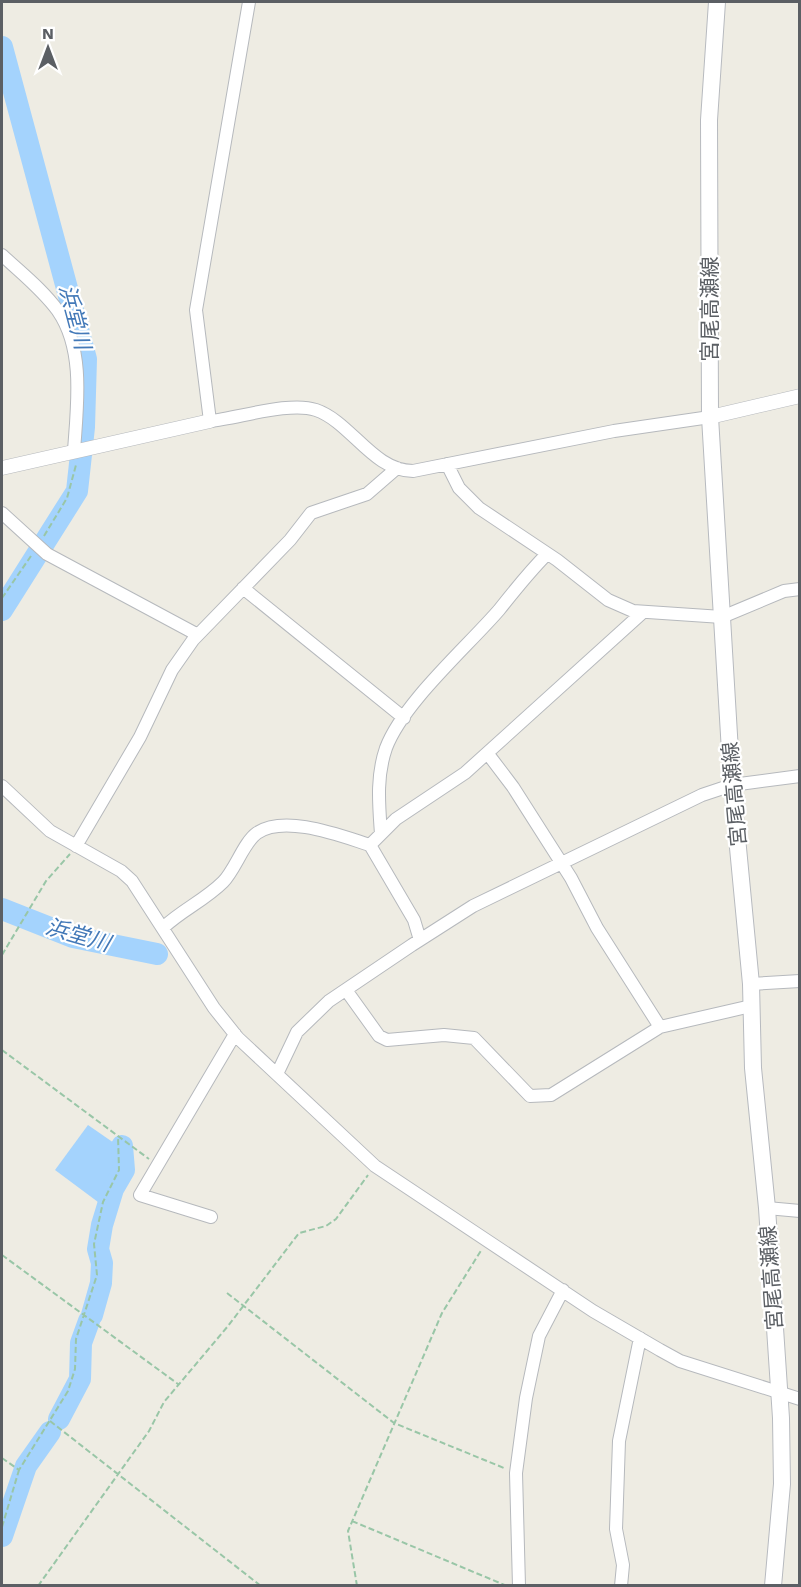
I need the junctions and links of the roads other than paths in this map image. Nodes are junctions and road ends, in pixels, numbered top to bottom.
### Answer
1 (249, 2) edge
2 (717, 2) edge
3 (2, 255) edge
4 (800, 396) edge
5 (710, 417) junction
6 (210, 421) junction
7 (79, 450) junction
8 (447, 464) junction
9 (2, 468) edge
10 (397, 468) junction
11 (2, 513) edge
12 (547, 554) junction
13 (243, 588) junction
14 (800, 589) edge
15 (642, 613) junction
16 (722, 617) junction
17 (198, 635) junction
18 (404, 718) junction
19 (488, 754) junction
20 (800, 776) edge
21 (732, 785) junction
22 (2, 786) edge
23 (381, 834) junction
24 (370, 845) junction
25 (76, 846) junction
26 (561, 862) junction
27 (164, 927) junction
28 (420, 940) junction
29 (800, 981) edge
30 (751, 984) junction
31 (346, 990) junction
32 (752, 1006) junction
33 (660, 1027) junction
34 (235, 1034) junction
35 (277, 1074) junction
36 (767, 1208) junction
37 (800, 1211) edge
38 (211, 1217) dead end
39 (563, 1290) junction
40 (640, 1338) junction
41 (779, 1392) junction
42 (800, 1399) edge
43 (519, 1586) edge
44 (621, 1586) edge
45 (773, 1586) edge

1 - 6 street
2 - 5 main road, 宮尾高瀬線
3 - 7 street
4 - 5 street
5 - 8 street
5 - 16 main road, 宮尾高瀬線
6 - 7 street
6 - 10 street
7 - 9 street
8 - 10 street
8 - 12 street
10 - 13 street
11 - 17 street
12 - 15 street
12 - 18 street
13 - 17 street
13 - 18 street
14 - 16 street
15 - 16 street
15 - 19 street
16 - 21 main road, 宮尾高瀬線
17 - 25 street
18 - 23 street
19 - 23 street
19 - 26 street
20 - 21 street
21 - 26 street
21 - 30 main road, 宮尾高瀬線
22 - 25 street
23 - 24 street
24 - 27 street
24 - 28 street
25 - 27 street
26 - 28 street
26 - 33 street
27 - 34 street
28 - 31 street
29 - 30 street
30 - 32 main road, 宮尾高瀬線
31 - 33 street
31 - 35 street
32 - 33 street
32 - 36 main road, 宮尾高瀬線
34 - 35 street
34 - 38 street
35 - 39 street
36 - 37 street
36 - 41 main road, 宮尾高瀬線
39 - 40 street
39 - 43 street
40 - 41 street
40 - 44 street
41 - 42 street
41 - 45 main road, 宮尾高瀬線

